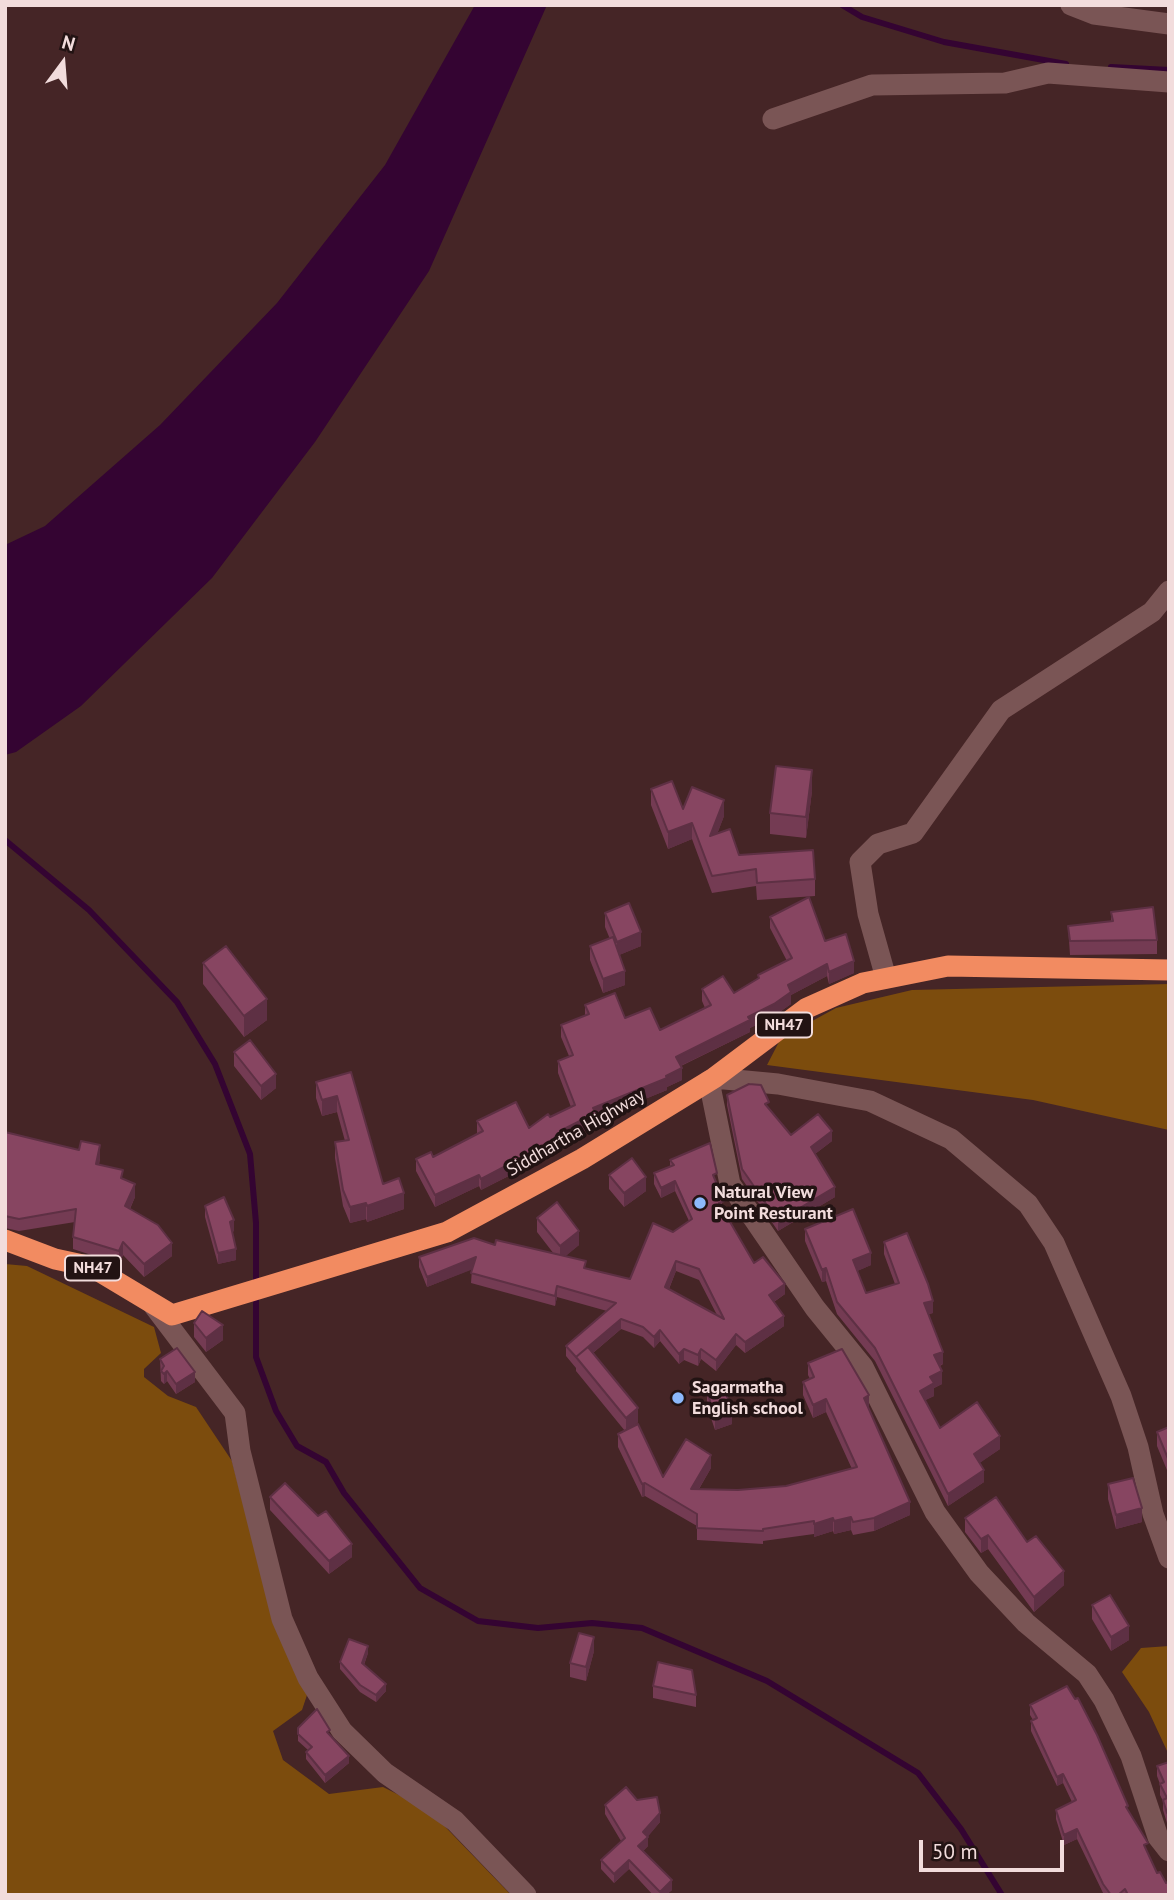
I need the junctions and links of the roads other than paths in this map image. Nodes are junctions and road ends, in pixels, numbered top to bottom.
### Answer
1 (1070, 5) edge
2 (1169, 24) edge
3 (1169, 82) edge
4 (773, 119) dead end
5 (1169, 591) edge
6 (1169, 970) edge
7 (886, 978) junction
8 (711, 1079) junction
9 (5, 1240) edge
10 (163, 1310) junction
11 (1169, 1558) edge
12 (1169, 1851) edge
13 (526, 1895) edge

1 - 2 street
3 - 4 street
5 - 7 street
6 - 7 highway, Siddhartha Highway / NH47
7 - 8 highway, Siddhartha Highway / NH47
8 - 10 highway, Siddhartha Highway / NH47
8 - 11 street
8 - 12 street
9 - 10 highway, NH47
10 - 13 street

